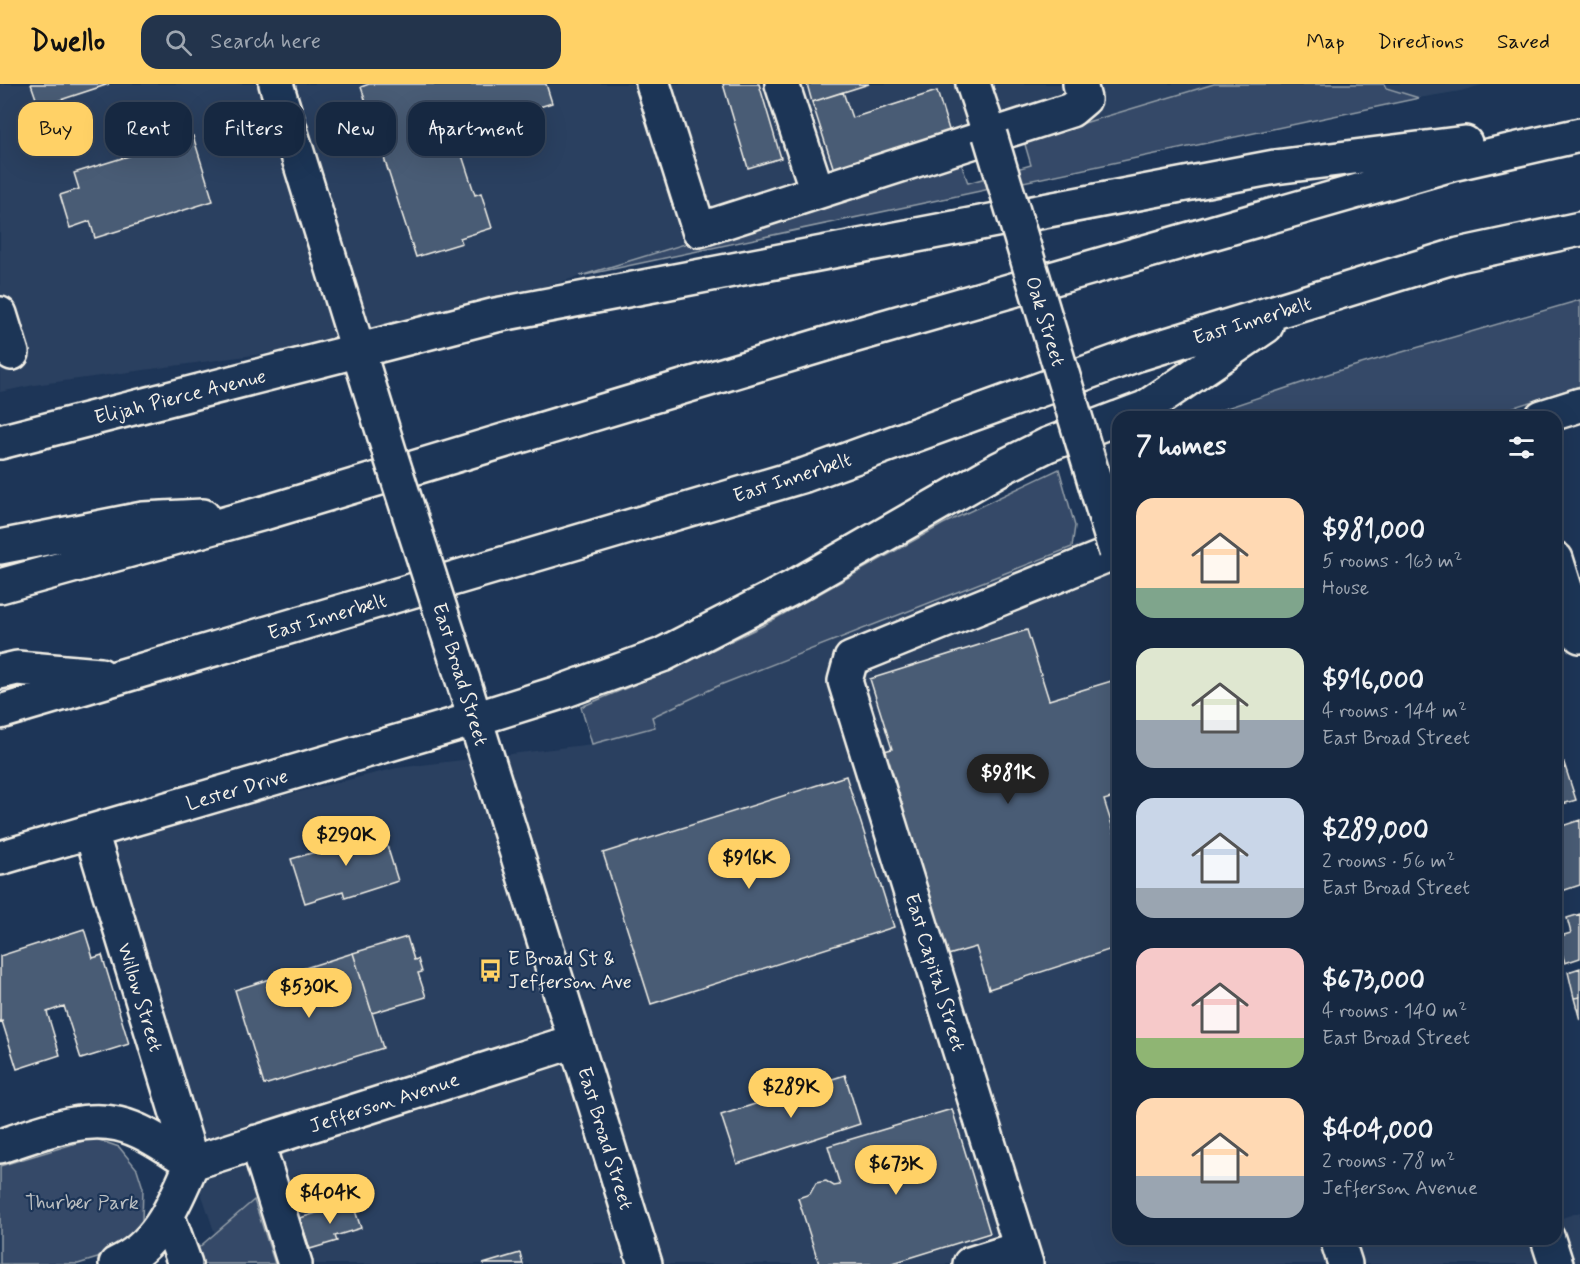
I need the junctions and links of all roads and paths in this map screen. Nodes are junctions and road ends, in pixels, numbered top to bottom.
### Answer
1 (276, 84) edge
2 (653, 84) edge
3 (782, 84) edge
4 (974, 84) edge
5 (1080, 84) edge
6 (1580, 128) edge
7 (990, 135) junction
8 (1580, 135) edge
9 (818, 191) junction
10 (1580, 229) edge
11 (1293, 308) junction
12 (0, 314) edge
13 (360, 350) junction
14 (12, 353) dead end
15 (1580, 405) edge
16 (1136, 411) edge
17 (1561, 411) edge
18 (1112, 421) edge
19 (0, 442) edge
20 (264, 513) junction
21 (1112, 538) edge
22 (0, 547) edge
23 (1112, 556) edge
24 (1562, 578) edge
25 (0, 586) edge
26 (1580, 636) edge
27 (0, 672) edge
28 (120, 676) junction
29 (0, 712) edge
30 (475, 719) junction
31 (91, 832) junction
32 (0, 858) edge
33 (575, 1041) junction
34 (257, 1142) junction
35 (0, 1146) edge
36 (192, 1163) junction
37 (168, 1217) junction
38 (1339, 1245) edge
39 (1550, 1245) edge
40 (1023, 1256) edge
41 (116, 1264) edge
42 (185, 1264) edge
43 (295, 1264) edge
44 (645, 1264) edge
45 (970, 1264) edge
46 (1345, 1264) edge
47 (1556, 1264) edge

1 - 13 main road, East Broad Street
2 - 9 main road
3 - 9 main road
4 - 7 main road, Oak Street
5 - 7 main road
6 - 13 main road, Elijah Pierce Avenue
7 - 9 main road
7 - 21 main road, Oak Street, bridge
8 - 20 main road
10 - 11 main road, East Innerbelt
11 - 16 main road, Lester Drive
11 - 28 main road, East Innerbelt
12 - 14 main road
13 - 19 main road, Elijah Pierce Avenue
13 - 30 main road, East Broad Street, bridge
15 - 17 main road
18 - 30 main road, Lester Drive
20 - 22 main road
20 - 25 main road
23 - 40 main road, East Capital Street
24 - 26 main road
27 - 28 main road
28 - 29 main road, East Innerbelt
30 - 31 main road, Lester Drive
30 - 33 main road, East Broad Street
31 - 32 main road, Lester Drive
31 - 36 main road, Willow Street
33 - 34 main road, Jefferson Avenue
33 - 44 main road, East Broad Street
34 - 36 main road, Jefferson Avenue
34 - 43 main road
35 - 36 main road
36 - 37 main road
37 - 41 main road
37 - 42 main road
38 - 46 main road
39 - 47 main road
40 - 45 main road

